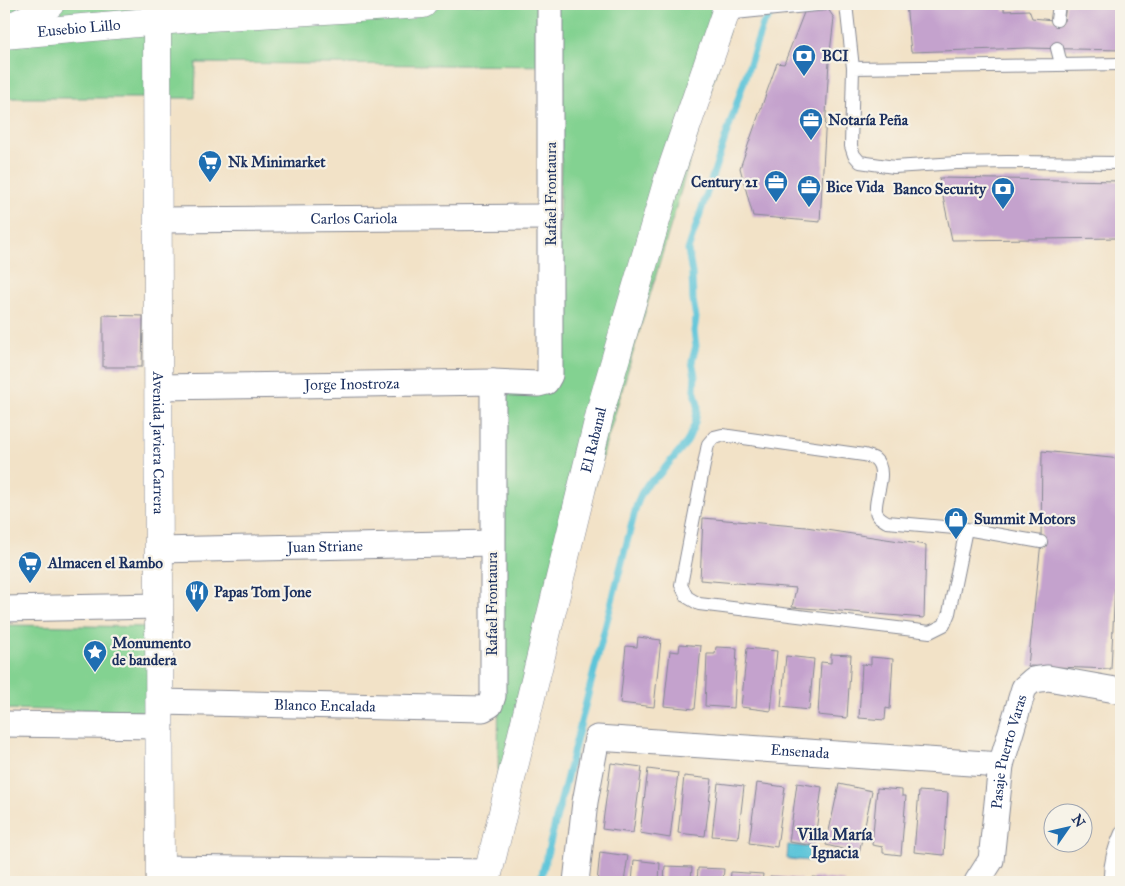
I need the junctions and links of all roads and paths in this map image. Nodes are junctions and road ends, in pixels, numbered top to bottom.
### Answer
1 (50, 4) edge
2 (422, 4) edge
3 (550, 4) edge
4 (827, 4) edge
5 (846, 4) edge
6 (1059, 4) edge
7 (726, 9) edge
8 (156, 13) edge
9 (1057, 20) dead end
10 (4, 29) edge
11 (4, 35) edge
12 (1057, 48) dead end
13 (1061, 64) junction
14 (1121, 64) edge
15 (852, 68) junction
16 (1121, 163) edge
17 (551, 217) junction
18 (158, 220) junction
19 (493, 382) junction
20 (546, 382) joint
21 (158, 387) junction
22 (966, 529) junction
23 (1041, 542) dead end
24 (492, 543) junction
25 (159, 550) junction
26 (159, 606) junction
27 (4, 609) edge
28 (1121, 691) edge
29 (490, 705) joint
30 (159, 714) junction
31 (4, 724) edge
32 (1001, 765) junction
33 (1121, 833) edge
34 (160, 875) edge
35 (487, 877) edge
36 (576, 882) edge
37 (976, 882) edge
38 (1110, 882) edge

1 - 10 street, Eusebio Lillo
2 - 8 street, Eusebio Lillo
3 - 17 street, Rafael Frontaura
4 - 7 lane
5 - 15 lane
6 - 9 lane
7 - 35 street, El Rabanal
8 - 11 street, Eusebio Lillo
8 - 18 street, Avenida Javiera Carrera
12 - 13 lane
13 - 14 lane
13 - 15 lane
15 - 16 lane
17 - 18 street, Carlos Cariola
17 - 20 street, Rafael Frontaura
18 - 21 street, Avenida Javiera Carrera
19 - 20 street, Jorge Inostroza
19 - 21 street, Jorge Inostroza
19 - 24 street, Rafael Frontaura
21 - 25 street, Avenida Javiera Carrera
22 - 22 lane
22 - 23 lane
24 - 25 street, Juan Striane
24 - 29 street, Rafael Frontaura
25 - 26 street, Avenida Javiera Carrera
26 - 27 street
26 - 30 street, Avenida Javiera Carrera
28 - 32 street, Pasaje Puerto Varas
29 - 30 street, Blanco Encalada
30 - 31 street, Blanco Encalada
30 - 34 street, Avenida Javiera Carrera
32 - 36 street, Ensenada
32 - 37 street, Pasaje Puerto Varas
33 - 38 lane
34 - 35 street

